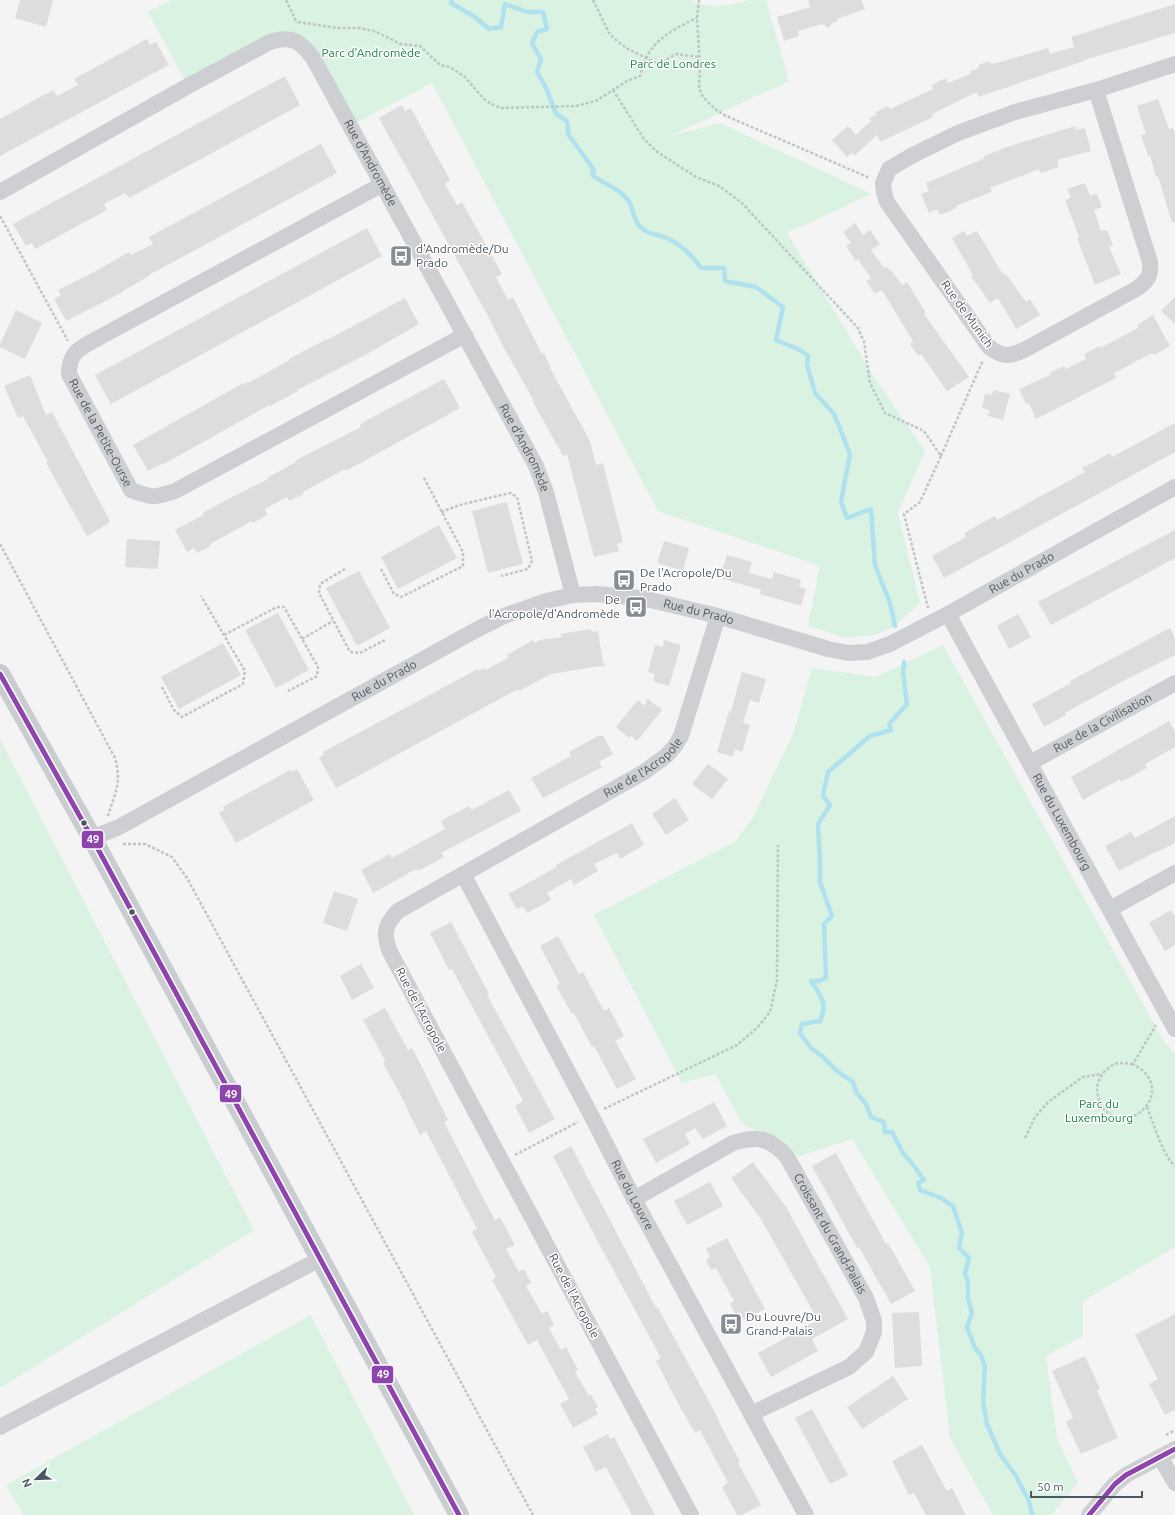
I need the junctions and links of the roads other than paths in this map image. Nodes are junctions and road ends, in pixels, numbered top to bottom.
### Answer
1 (1175, 64) edge
2 (1096, 90) junction
3 (382, 185) junction
4 (0, 192) edge
5 (465, 335) junction
6 (1175, 487) edge
7 (573, 595) junction
8 (718, 616) junction
9 (941, 618) junction
10 (0, 674) edge
11 (1175, 683) edge
12 (1030, 763) junction
13 (92, 838) junction
14 (1175, 873) edge
15 (463, 874) junction
16 (1110, 909) junction
17 (1175, 1029) edge
18 (634, 1199) junction
19 (320, 1259) junction
20 (751, 1414) junction
21 (0, 1427) edge
22 (1175, 1449) edge
23 (1160, 1457) junction
24 (1175, 1483) edge
25 (803, 1514) edge
26 (458, 1515) edge
27 (692, 1515) edge
28 (1089, 1515) edge

1 - 2 street
2 - 2 street, Rue de Munich
3 - 4 street, Rue d'Andromède
3 - 5 street, Rue d'Andromède
3 - 5 street, Rue de la Petite-Ourse
5 - 7 street, Rue d'Andromède
6 - 9 street, Rue du Prado
7 - 8 street, Rue du Prado
7 - 13 street, Rue du Prado
8 - 9 street, Rue du Prado
8 - 15 street, Rue de l'Acropole
9 - 12 street, Rue du Luxembourg
10 - 13 main road
11 - 12 street, Rue de la Civilisation
12 - 16 street, Rue du Luxembourg
13 - 19 main road
14 - 16 street
15 - 18 street, Rue du Louvre
15 - 27 street, Rue de l'Acropole
16 - 17 street, Rue du Luxembourg
18 - 20 street, Rue du Louvre
18 - 20 street, Croissant du Grand-Palais
19 - 21 street
19 - 26 main road
20 - 25 street, Rue du Louvre
22 - 23 street
23 - 24 street
23 - 28 street

